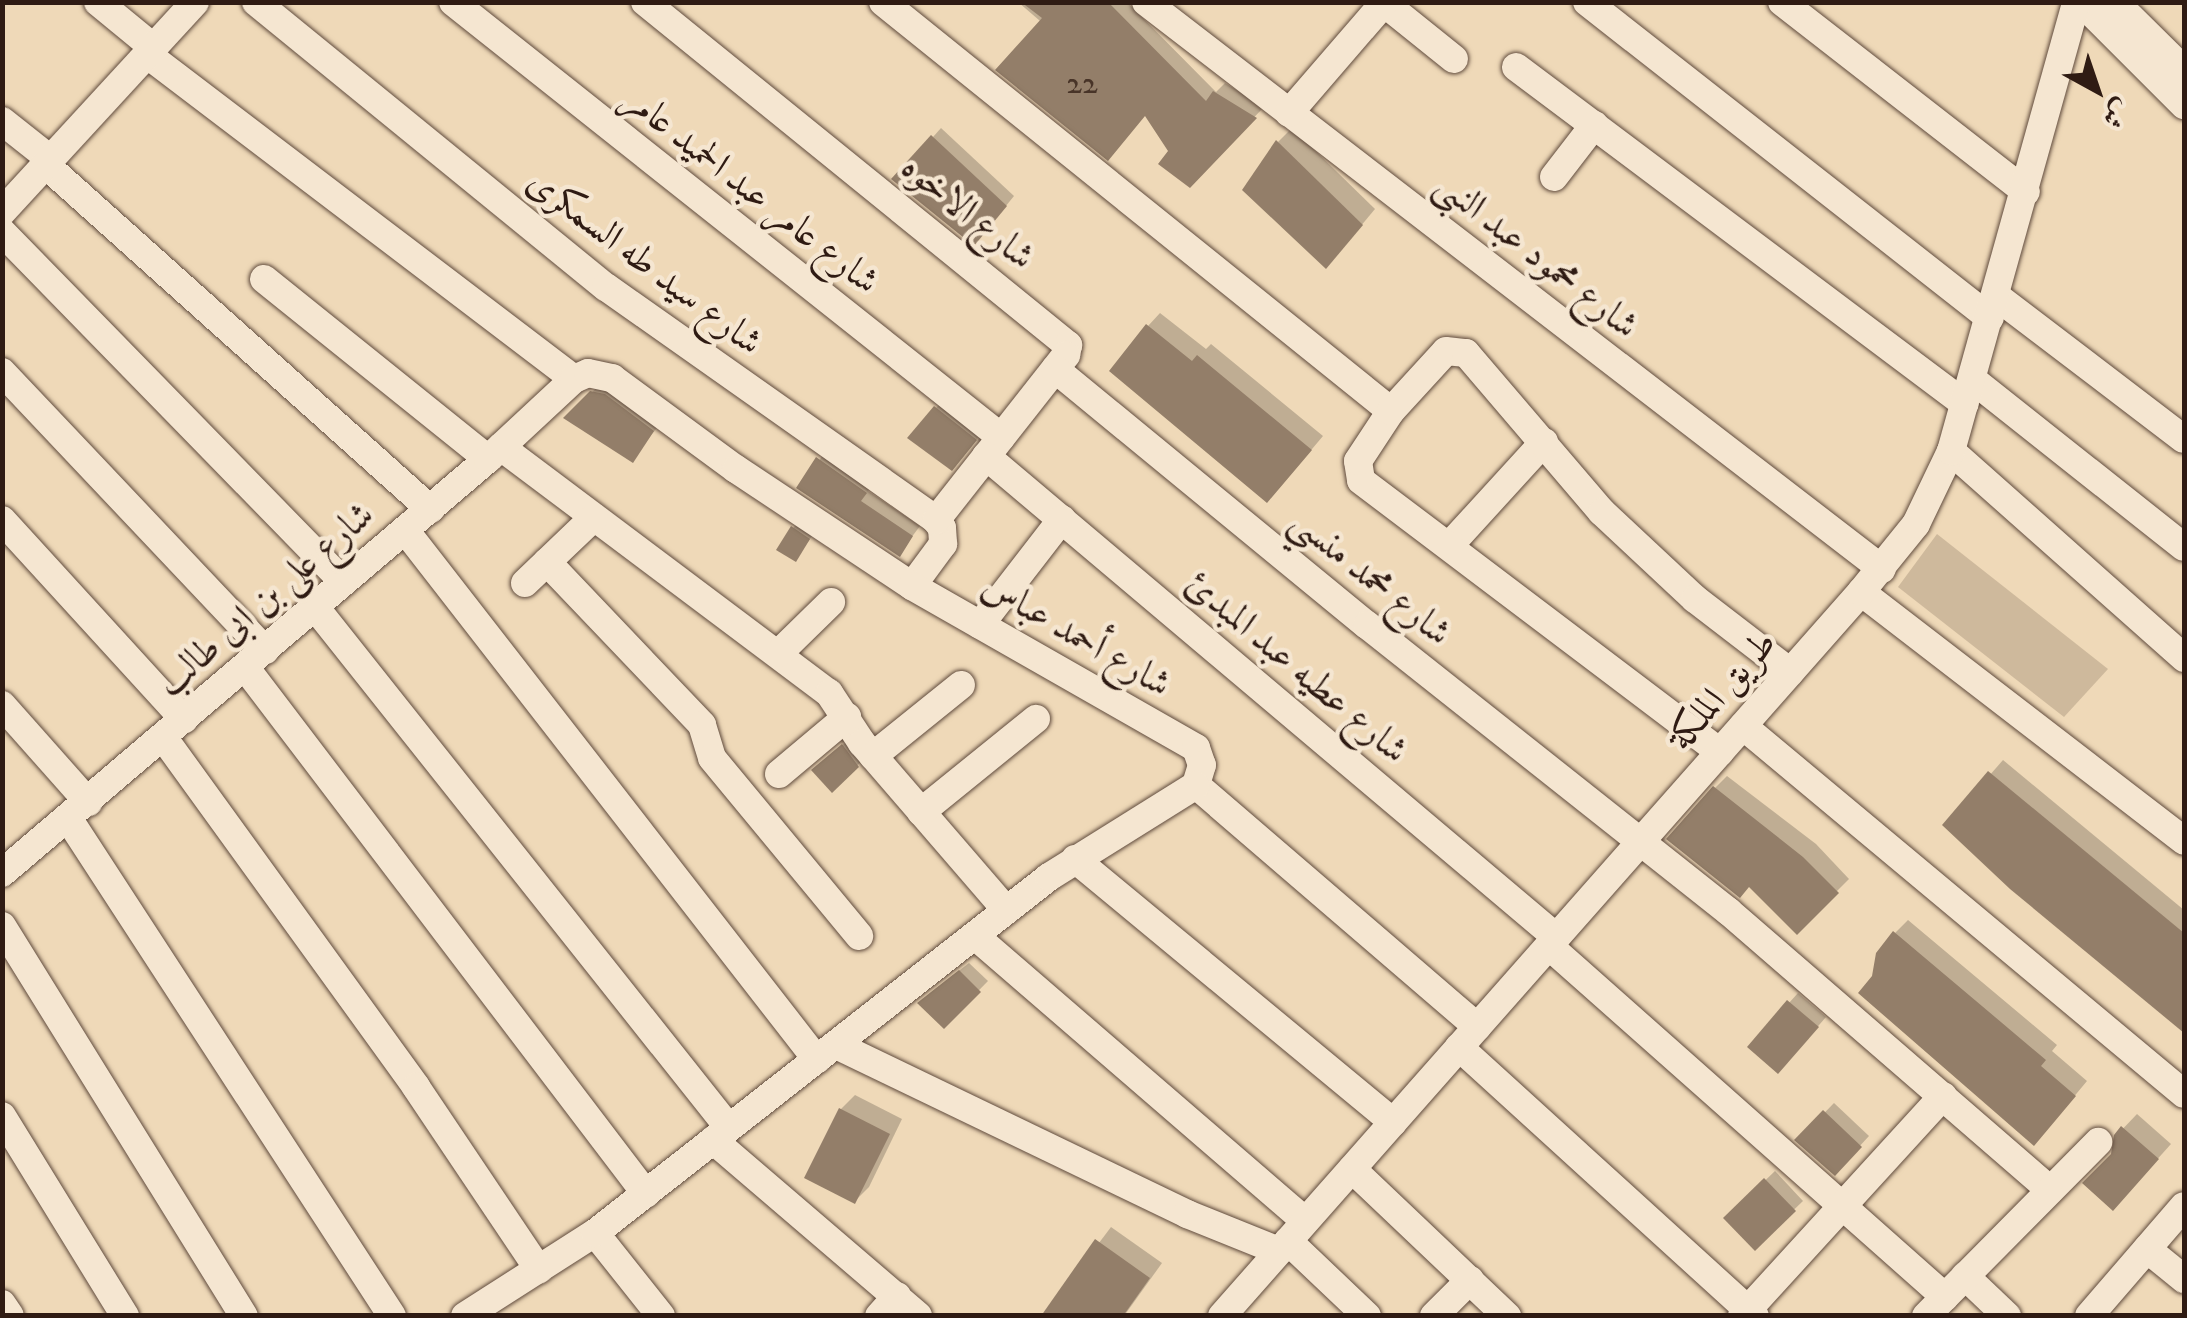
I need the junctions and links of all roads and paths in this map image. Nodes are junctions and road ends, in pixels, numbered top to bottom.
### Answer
1 (98, 2) edge
2 (196, 2) edge
3 (256, 2) edge
4 (453, 2) edge
5 (646, 2) edge
6 (883, 2) edge
7 (1146, 2) edge
8 (1782, 2) edge
9 (2078, 2) edge
10 (2114, 2) edge
11 (1383, 3) edge
12 (1594, 5) edge
13 (151, 52) junction
14 (1454, 59) dead end
15 (1516, 67) dead end
16 (2184, 70) edge
17 (2184, 105) edge
18 (1289, 114) junction
19 (2, 121) edge
20 (1594, 126) junction
21 (48, 162) junction
22 (1554, 177) dead end
23 (2026, 192) junction
24 (2, 212) edge
25 (2, 232) edge
26 (264, 279) dead end
27 (1993, 307) junction
28 (1055, 369) junction
29 (2, 372) edge
30 (574, 379) junction
31 (1969, 392) junction
32 (1391, 411) junction
33 (2184, 438) edge
34 (1544, 442) junction
35 (994, 447) junction
36 (1951, 451) junction
37 (495, 453) junction
38 (430, 509) junction
39 (594, 517) junction
40 (1062, 519) junction
41 (2, 520) edge
42 (936, 520) junction
43 (405, 530) junction
44 (1448, 546) junction
45 (2184, 547) edge
46 (547, 562) junction
47 (1882, 569) junction
48 (344, 582) junction
49 (526, 583) dead end
50 (912, 586) junction
51 (1861, 592) junction
52 (831, 602) dead end
53 (315, 607) junction
54 (980, 625) junction
55 (779, 653) junction
56 (2184, 658) edge
57 (255, 659) junction
58 (1790, 672) junction
59 (960, 684) dead end
60 (2, 705) edge
61 (847, 717) junction
62 (1036, 719) dead end
63 (1743, 726) junction
64 (174, 728) junction
65 (1720, 752) junction
66 (873, 756) junction
67 (779, 774) dead end
68 (1196, 785) junction
69 (78, 810) junction
70 (921, 812) junction
71 (2184, 841) edge
72 (1640, 842) junction
73 (1075, 859) junction
74 (2, 873) edge
75 (1006, 910) junction
76 (2, 926) edge
77 (859, 936) dead end
78 (975, 936) junction
79 (1553, 941) junction
80 (1468, 1037) junction
81 (827, 1053) junction
82 (2184, 1094) edge
83 (1943, 1096) junction
84 (2, 1116) edge
85 (1394, 1122) junction
86 (721, 1134) junction
87 (2098, 1142) dead end
88 (1352, 1169) junction
89 (2050, 1190) junction
90 (646, 1194) junction
91 (1842, 1206) junction
92 (2184, 1206) edge
93 (596, 1233) junction
94 (1291, 1238) junction
95 (2147, 1249) junction
96 (539, 1270) junction
97 (1965, 1276) junction
98 (1470, 1280) junction
99 (2184, 1280) edge
100 (2, 1304) edge
101 (1935, 1306) edge
102 (898, 1309) edge
103 (1749, 1313) edge
104 (470, 1314) edge
105 (10, 1316) edge
106 (126, 1316) edge
107 (244, 1316) edge
108 (392, 1316) edge
109 (661, 1316) edge
110 (1222, 1316) edge
111 (1367, 1316) edge
112 (1434, 1316) edge
113 (1507, 1316) edge
114 (2008, 1316) edge
115 (2089, 1316) edge

1 - 13 street
2 - 13 street
3 - 42 street, شارع سيد طه السمكرى
4 - 35 street, شارع عامر عبد الحميد عامر
5 - 28 street, شارع الاخوه
6 - 32 street
7 - 18 street, شارع محمود عبد النبى
8 - 23 street
9 - 17 street
9 - 23 street, طريق الملكة
10 - 16 street
11 - 14 street
11 - 18 street
12 - 27 street
13 - 21 street
13 - 30 street
15 - 20 street
18 - 47 street, شارع محمود عبد النبى
19 - 21 street
20 - 22 street
20 - 31 street
21 - 24 street
21 - 38 street
23 - 27 street, طريق الملكة
25 - 48 street
26 - 37 street
27 - 31 street, طريق الملكة
27 - 33 street
28 - 35 street
28 - 72 street, شارع محمد منسي
29 - 57 street
30 - 37 street, شارع على بن ابى طالب
30 - 50 street, شارع أحمد عباس
31 - 36 street, طريق الملكة
31 - 45 street
32 - 34 street
32 - 44 street
34 - 44 street
34 - 58 street
35 - 40 street, شارع عطيه عبد المبدئ
35 - 42 street
36 - 47 street, طريق الملكة
36 - 56 street
37 - 38 street, شارع على بن ابى طالب
37 - 39 street
38 - 43 street, شارع على بن ابى طالب
39 - 46 street
39 - 55 street
40 - 54 street
40 - 79 street, شارع عطيه عبد المبدئ
41 - 64 street
42 - 50 street
43 - 48 street, شارع على بن ابى طالب
43 - 81 street
44 - 65 street
46 - 49 street
46 - 77 street
47 - 51 street, طريق الملكة
48 - 53 street, شارع على بن ابى طالب
50 - 54 street, شارع أحمد عباس
51 - 58 street, طريق الملكة
51 - 71 street
52 - 55 street
53 - 57 street, شارع على بن ابى طالب
53 - 86 street
54 - 68 street, شارع أحمد عباس
55 - 61 street
57 - 64 street, شارع على بن ابى طالب
57 - 90 street
58 - 63 street, طريق الملكة
59 - 66 street
60 - 69 street
61 - 66 street
61 - 67 street
62 - 70 street
63 - 65 street, طريق الملكة
63 - 82 street
64 - 69 street, شارع على بن ابى طالب
64 - 96 street
65 - 72 street, طريق الملكة
66 - 70 street
68 - 73 street
68 - 80 street
69 - 74 street, شارع على بن ابى طالب
69 - 108 street
70 - 75 street
72 - 79 street, طريق الملكة
72 - 83 street, شارع محمد منسي
73 - 75 street
73 - 85 street
75 - 78 street
76 - 107 street
78 - 81 street
78 - 94 street
79 - 80 street, طريق الملكة
79 - 91 street, شارع عطيه عبد المبدئ
80 - 85 street, طريق الملكة
80 - 103 street
81 - 86 street
81 - 94 street
83 - 89 street, شارع محمد منسي
83 - 91 street
84 - 106 street
85 - 88 street, طريق الملكة
86 - 90 street
86 - 102 street
87 - 89 street
88 - 94 street, طريق الملكة
88 - 98 street
89 - 97 street
90 - 93 street
91 - 101 street, شارع عطيه عبد المبدئ
91 - 103 street
92 - 95 street
93 - 96 street
93 - 109 street
94 - 110 street, طريق الملكة
94 - 111 street
95 - 99 street
95 - 115 street
96 - 104 street
97 - 101 street
97 - 114 street
98 - 112 street
98 - 113 street
100 - 105 street

